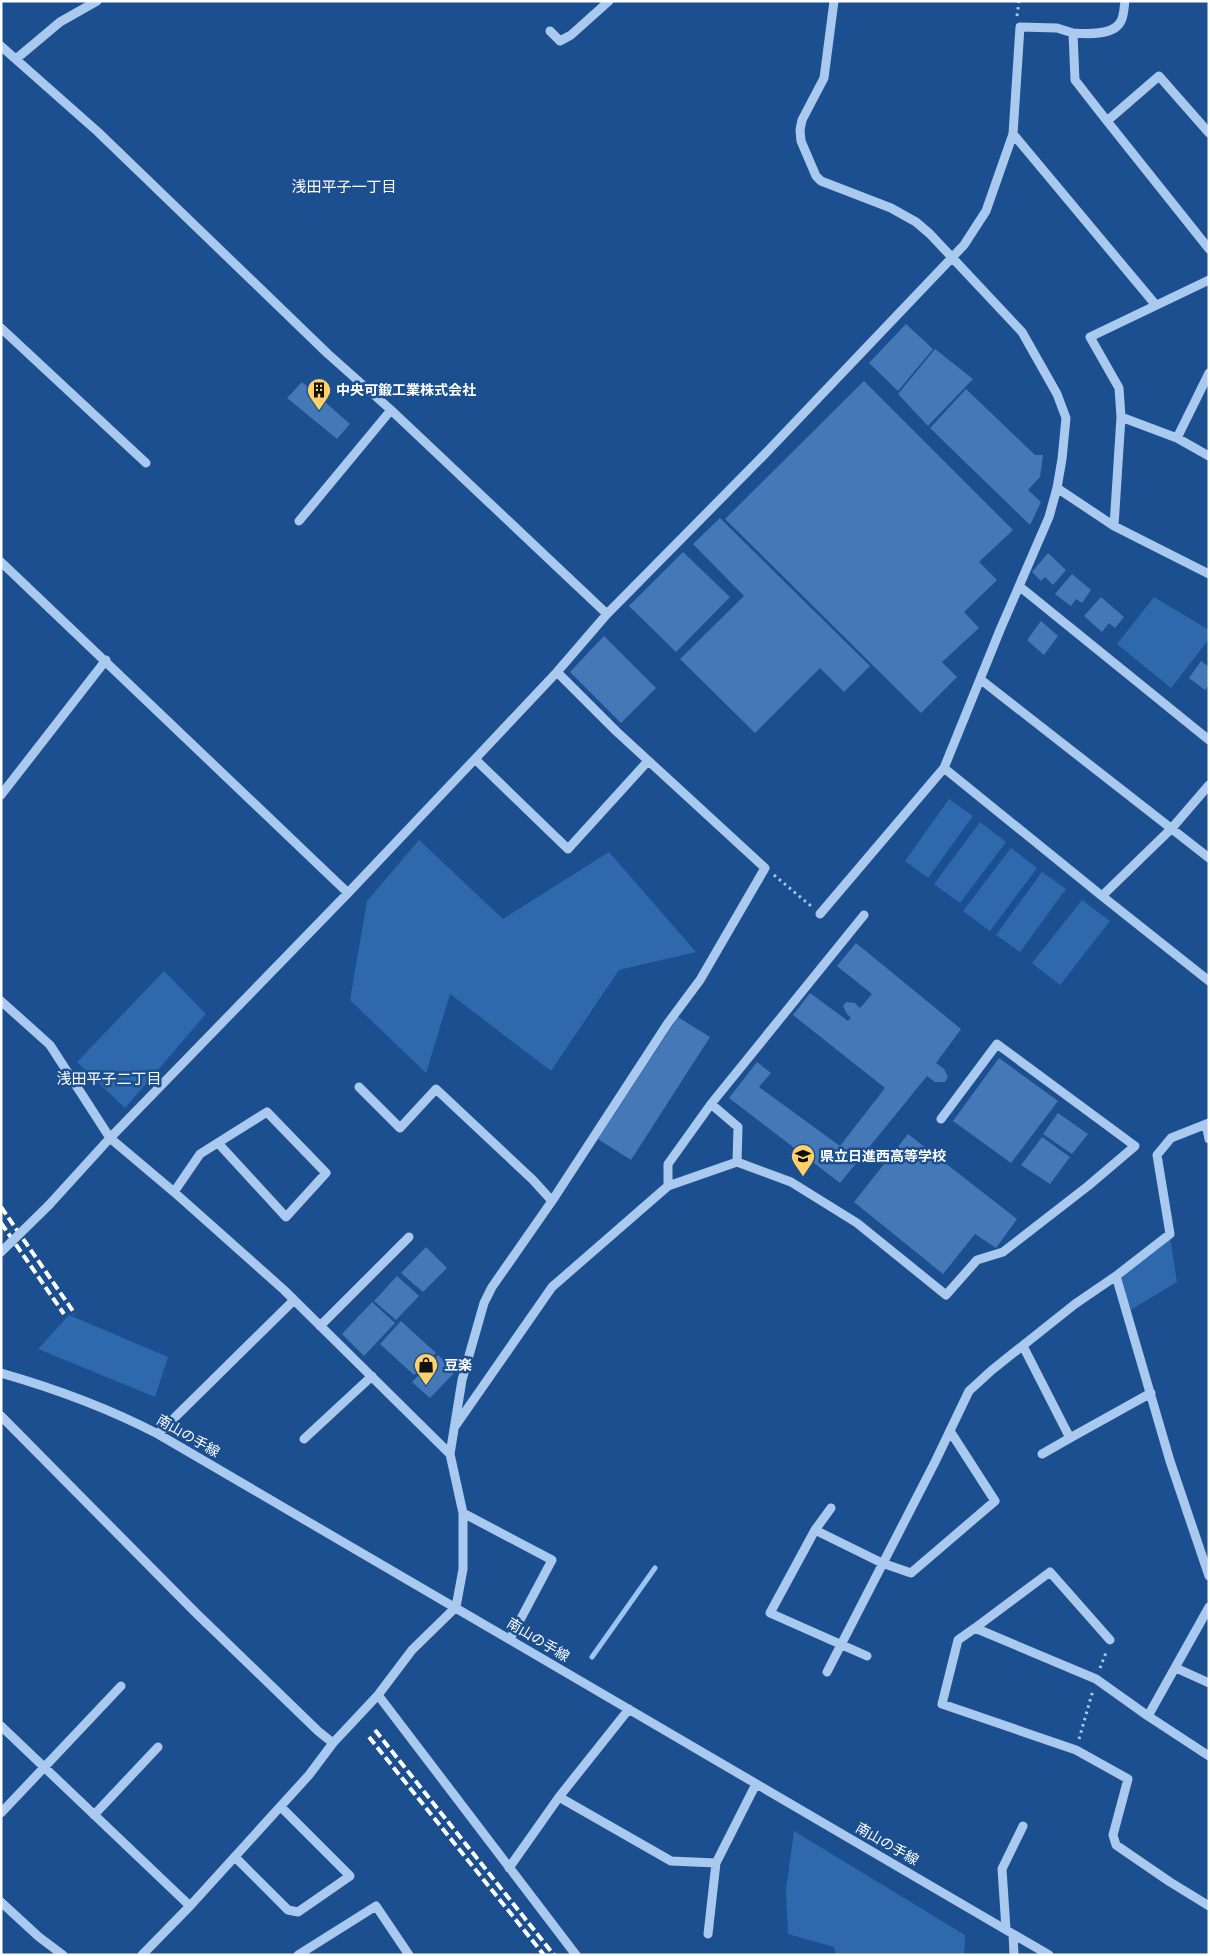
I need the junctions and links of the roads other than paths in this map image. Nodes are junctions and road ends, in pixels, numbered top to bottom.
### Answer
1 (97, 1) edge
2 (609, 1) edge
3 (834, 1) edge
4 (1125, 1) edge
5 (550, 31) dead end
6 (1073, 33) junction
7 (1, 46) edge
8 (16, 59) junction
9 (1107, 121) junction
10 (1209, 133) edge
11 (1014, 134) junction
12 (1209, 249) edge
13 (951, 257) junction
14 (1209, 280) edge
15 (1155, 304) junction
16 (1, 328) edge
17 (1209, 373) edge
18 (390, 410) junction
19 (1121, 417) junction
20 (1177, 438) junction
21 (1209, 456) edge
22 (146, 463) dead end
23 (1057, 488) junction
24 (299, 522) dead end
25 (1114, 526) junction
26 (1, 562) edge
27 (1209, 574) edge
28 (1019, 586) junction
29 (607, 614) junction
30 (106, 660) junction
31 (557, 672) junction
32 (980, 679) junction
33 (1209, 740) edge
34 (475, 758) junction
35 (648, 761) junction
36 (944, 768) junction
37 (1209, 785) edge
38 (1, 795) edge
39 (1172, 828) junction
40 (1209, 858) edge
41 (348, 894) junction
42 (1102, 896) junction
43 (820, 914) dead end
44 (864, 915) dead end
45 (1209, 981) edge
46 (1, 1001) edge
47 (359, 1087) dead end
48 (711, 1104) junction
49 (941, 1119) dead end
50 (1207, 1124) edge
51 (110, 1138) junction
52 (1209, 1139) edge
53 (218, 1143) junction
54 (737, 1162) junction
55 (668, 1186) junction
56 (174, 1192) junction
57 (552, 1201) junction
58 (409, 1237) dead end
59 (1, 1252) edge
60 (1116, 1276) junction
61 (294, 1300) junction
62 (320, 1326) junction
63 (1024, 1346) junction
64 (1, 1373) edge
65 (372, 1376) junction
66 (1151, 1394) junction
67 (1, 1416) edge
68 (454, 1428) junction
69 (950, 1431) junction
70 (158, 1434) junction
71 (1070, 1438) junction
72 (304, 1439) dead end
73 (450, 1454) junction
74 (1042, 1454) dead end
75 (831, 1508) dead end
76 (463, 1513) junction
77 (816, 1530) junction
78 (882, 1563) junction
79 (1209, 1576) edge
80 (456, 1607) junction
81 (1209, 1607) edge
82 (975, 1628) junction
83 (510, 1640) junction
84 (1110, 1640) road end
85 (841, 1644) junction
86 (867, 1656) dead end
87 (1176, 1668) junction
88 (827, 1672) dead end
89 (1209, 1683) edge
90 (121, 1686) dead end
91 (378, 1695) junction
92 (629, 1709) junction
93 (1148, 1716) junction
94 (1, 1726) edge
95 (334, 1743) junction
96 (158, 1748) dead end
97 (1209, 1756) edge
98 (44, 1768) junction
99 (756, 1784) junction
100 (559, 1797) junction
101 (280, 1807) junction
102 (1, 1813) edge
103 (94, 1815) junction
104 (1023, 1826) dead end
105 (235, 1857) junction
106 (716, 1863) junction
107 (509, 1868) junction
108 (1, 1902) edge
109 (190, 1906) junction
110 (1209, 1906) edge
111 (1009, 1932) junction
112 (708, 1934) dead end
113 (63, 1955) edge
114 (142, 1955) edge
115 (298, 1955) edge
116 (409, 1955) edge
117 (576, 1955) edge
118 (1014, 1955) edge
119 (1049, 1955) edge

1 - 8 street
2 - 5 street
3 - 13 street
4 - 6 street
6 - 9 street
6 - 11 street
7 - 8 street
8 - 18 street
9 - 10 street
9 - 12 street
11 - 13 street
11 - 15 street
13 - 23 street
13 - 29 street
14 - 15 street
15 - 19 street
16 - 22 street
17 - 20 street
18 - 24 street
18 - 29 street
19 - 20 street
19 - 25 street
20 - 21 street
23 - 25 street
23 - 28 street
25 - 27 street
26 - 30 street
28 - 32 street
28 - 33 street
29 - 31 street
30 - 38 street
30 - 41 street
31 - 34 street
31 - 35 street
32 - 36 street
32 - 39 street
34 - 35 street
34 - 41 street
35 - 57 street
36 - 42 street
36 - 43 street
37 - 39 street
39 - 40 street
39 - 42 street
41 - 51 street
42 - 45 street
44 - 48 street
46 - 51 street
47 - 57 street
48 - 54 street
48 - 55 street
49 - 54 street
50 - 52 street
50 - 60 street
51 - 56 street
51 - 59 street, bridge
53 - 53 street
53 - 56 street
54 - 55 street
55 - 68 street
56 - 61 street
57 - 68 street
58 - 62 street
60 - 63 street
60 - 66 street
61 - 62 street
61 - 70 street
62 - 65 street
63 - 69 street
63 - 71 street
64 - 70 street, 南山の手線
65 - 72 street
65 - 73 street
66 - 71 street
66 - 79 street
67 - 95 street
68 - 73 street
69 - 78 street
69 - 78 street
70 - 80 street, 南山の手線
71 - 74 street
73 - 76 street
75 - 77 street
76 - 80 street
76 - 83 street
77 - 78 street
77 - 85 street
78 - 85 street
80 - 83 street, 南山の手線
80 - 91 street
81 - 87 street
82 - 84 street
82 - 93 street
82 - 110 street
83 - 92 street, 南山の手線
85 - 86 street
85 - 88 street
87 - 89 street
87 - 93 street
90 - 98 street
91 - 95 street
91 - 107 street
92 - 99 street, 南山の手線
92 - 100 street
93 - 97 street
94 - 98 street
95 - 101 street
96 - 103 street
98 - 102 street
98 - 103 street
99 - 106 street
99 - 111 street, 南山の手線
100 - 106 street
100 - 107 street
101 - 105 street
101 - 105 street
103 - 109 street
104 - 111 street
105 - 109 street
106 - 112 street
107 - 117 street
108 - 113 street
109 - 114 street
111 - 118 street
111 - 119 street, 南山の手線
115 - 116 street

